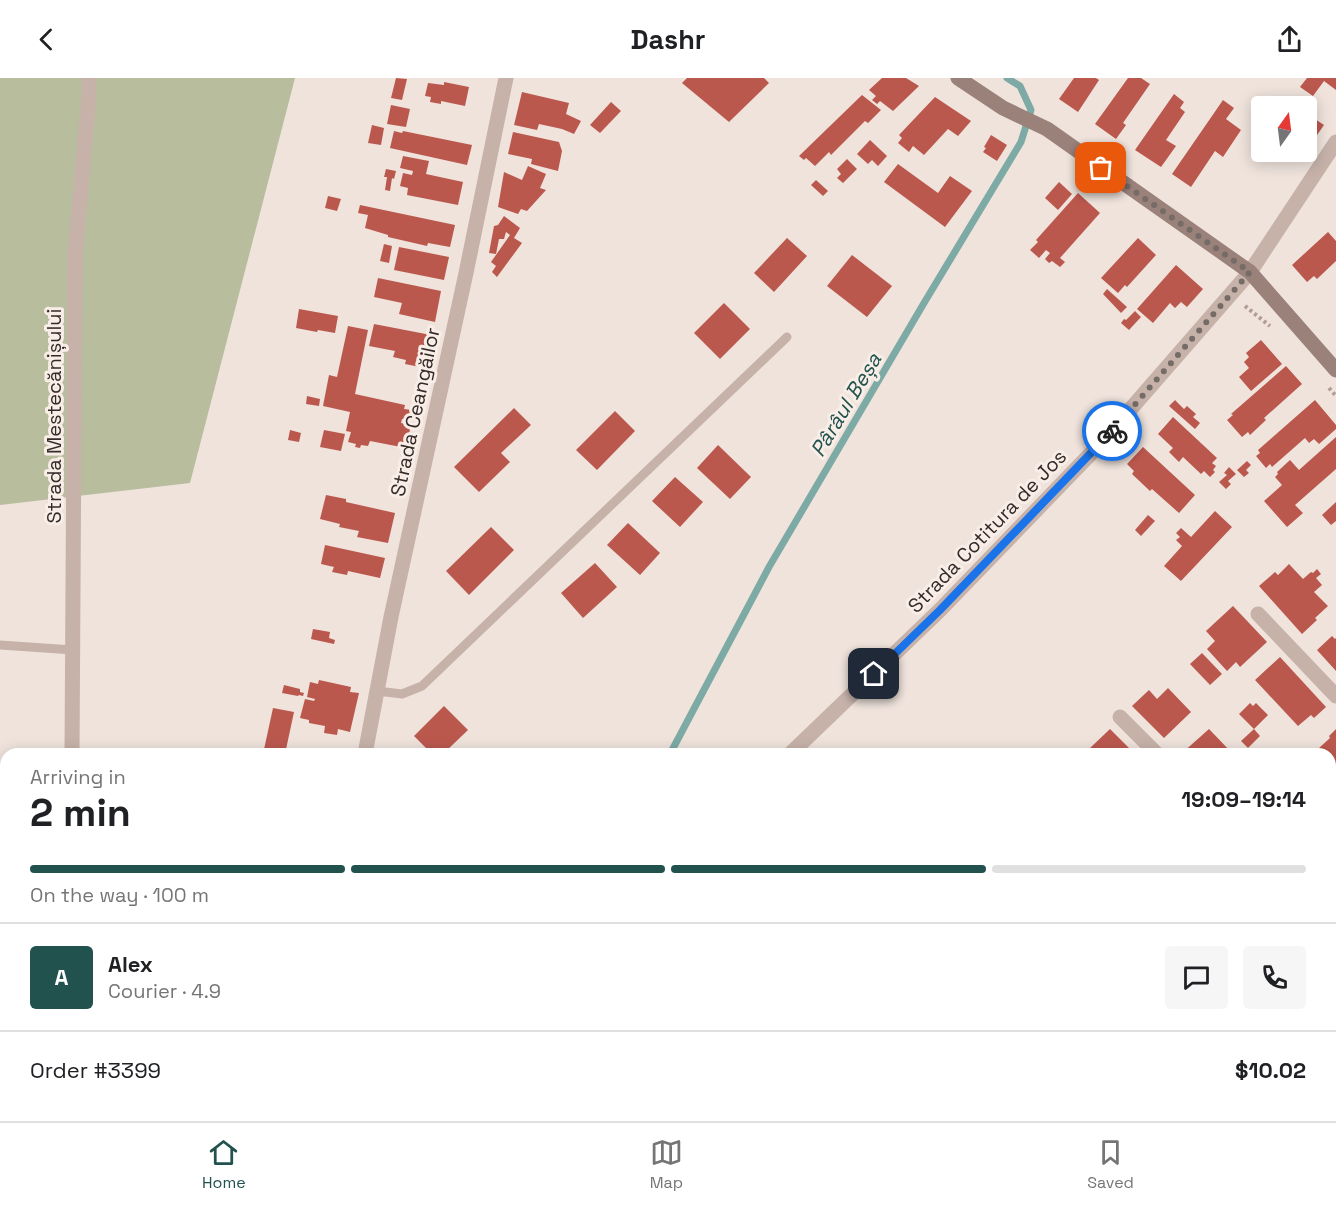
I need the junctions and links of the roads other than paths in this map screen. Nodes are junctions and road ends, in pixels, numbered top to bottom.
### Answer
1 (89, 78) edge
2 (506, 78) edge
3 (958, 78) edge
4 (1336, 141) edge
5 (1250, 272) junction
6 (787, 337) dead end
7 (1336, 370) edge
8 (1258, 614) dead end
9 (0, 645) edge
10 (73, 650) junction
11 (376, 691) junction
12 (1336, 696) edge
13 (1120, 717) dead end
14 (72, 748) edge
15 (366, 748) edge
16 (796, 748) edge
17 (1151, 748) edge

1 - 10 street, Strada Mestecănișului
2 - 11 street, Strada Ceangăilor
3 - 5 street
4 - 5 street, Strada Cotitura de Jos
5 - 7 street
5 - 16 street, Strada Cotitura de Jos
6 - 11 lane
8 - 12 street
9 - 10 lane
10 - 14 street, Strada Mestecănișului
11 - 15 street, Strada Ceangăilor
13 - 17 street

